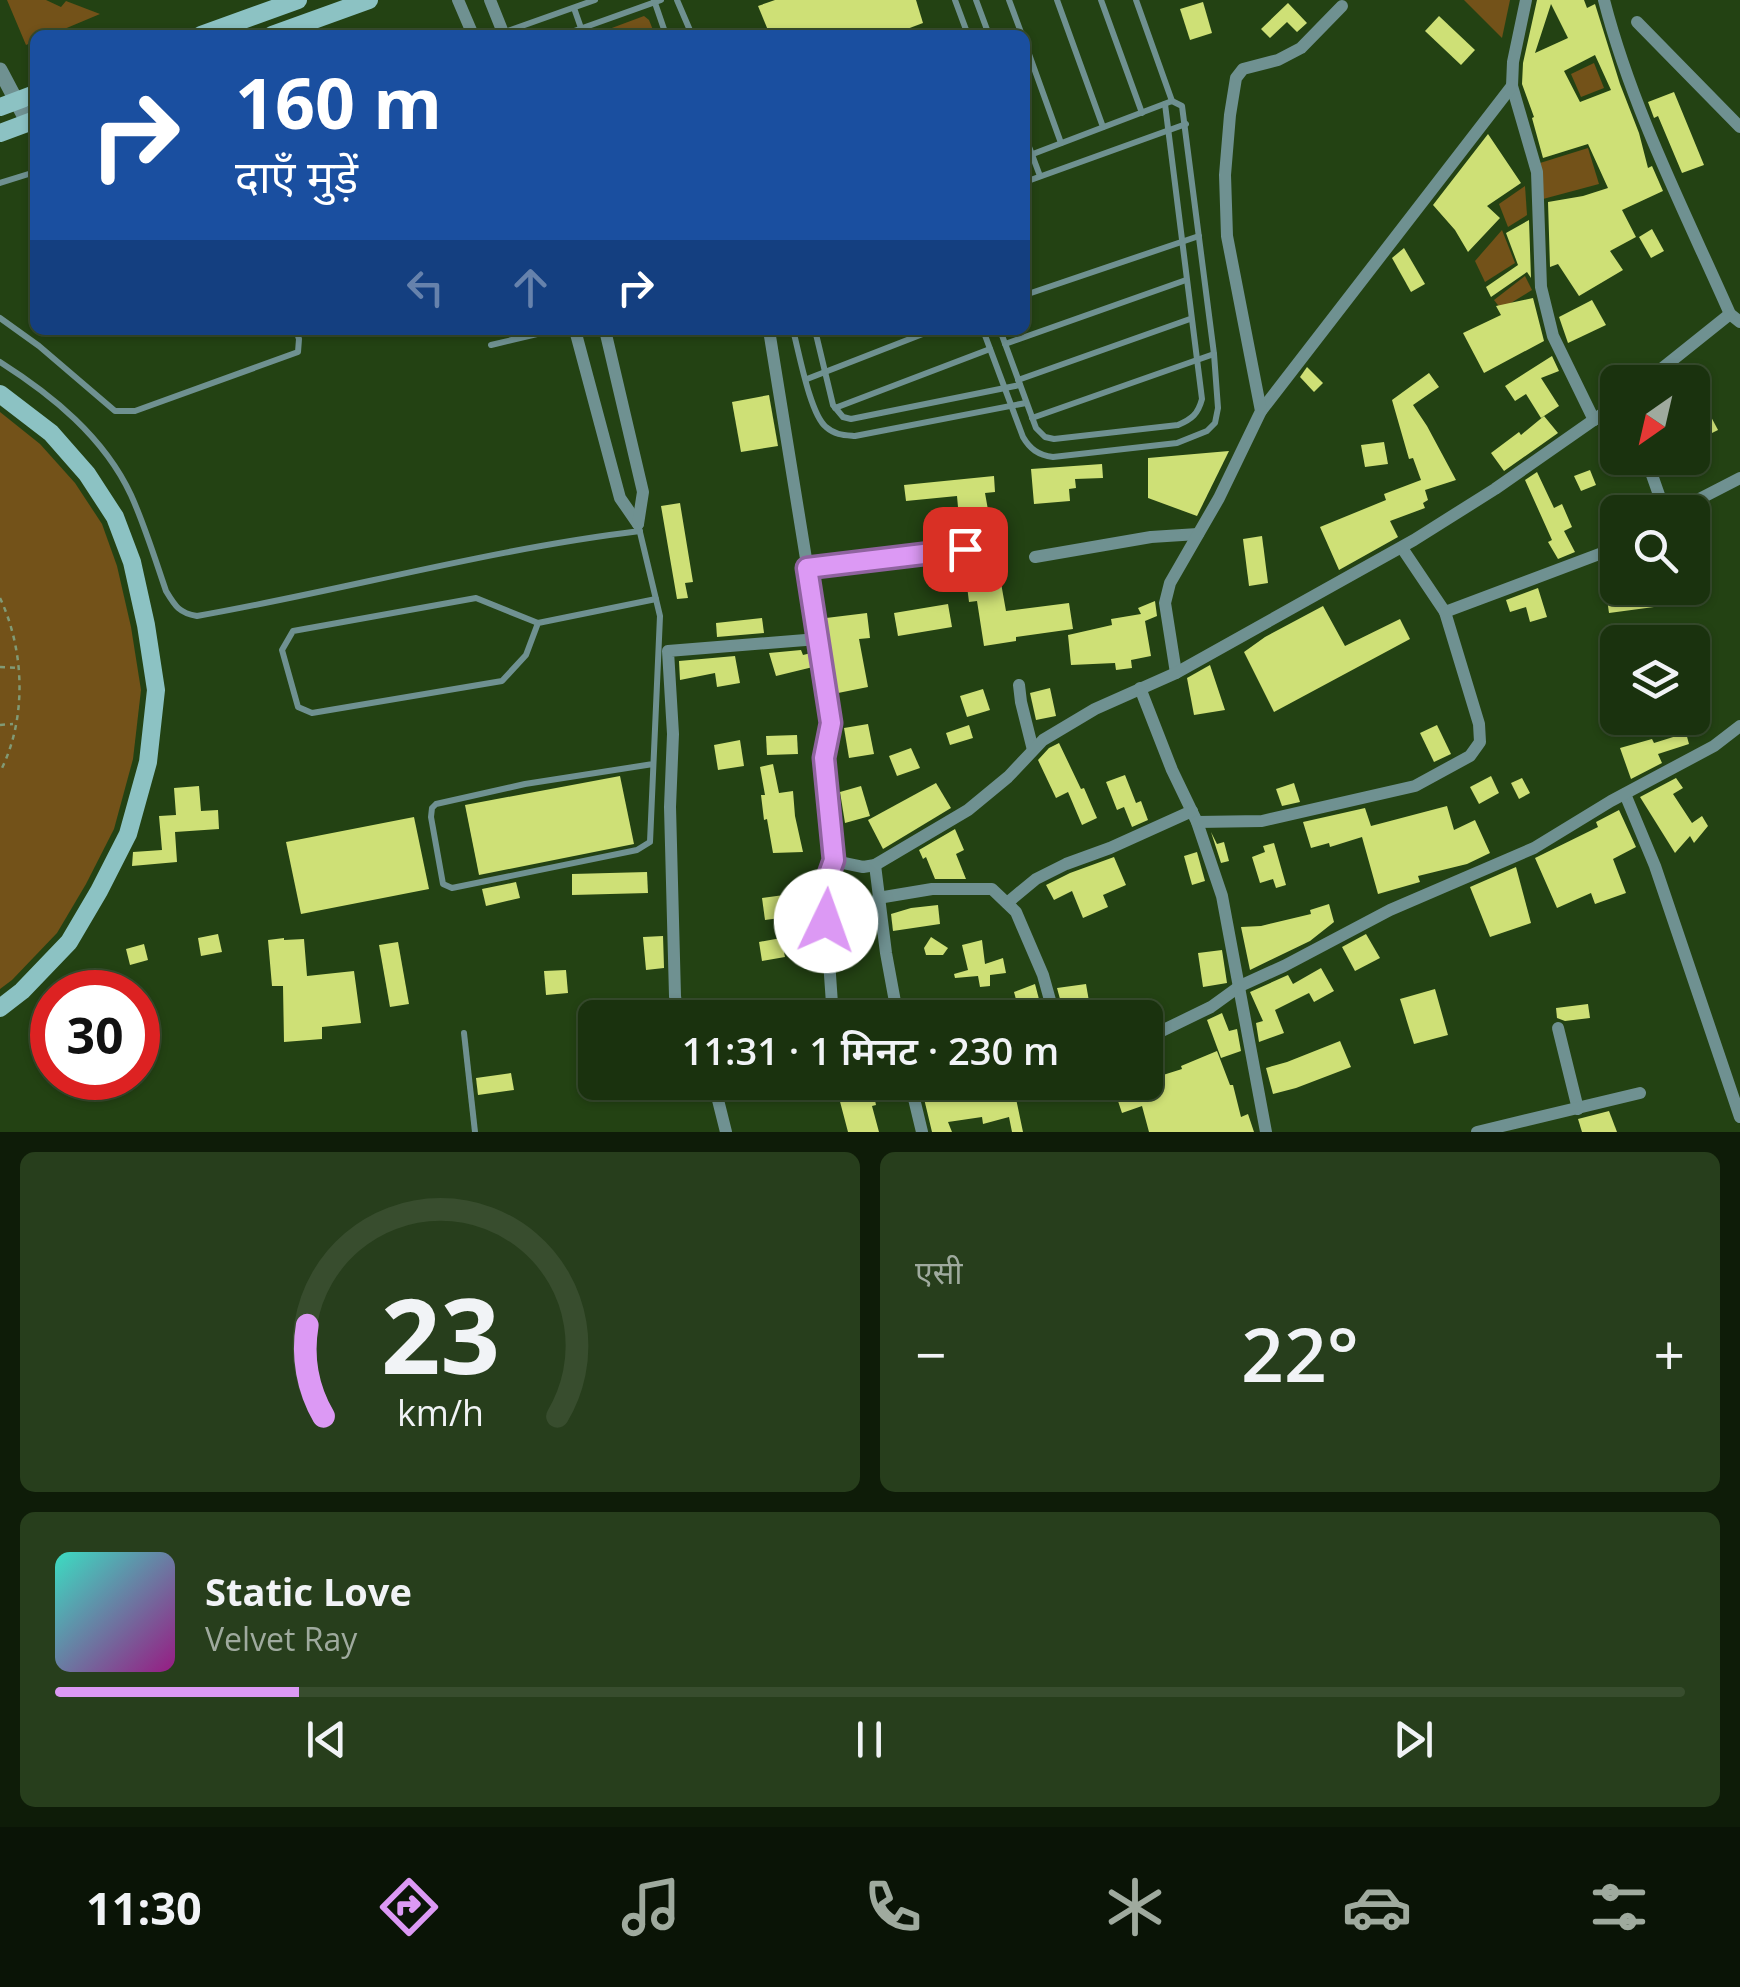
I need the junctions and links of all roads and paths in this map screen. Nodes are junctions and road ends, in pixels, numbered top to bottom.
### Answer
1 (298, 0) edge
2 (368, 0) edge
3 (458, 0) edge
4 (490, 0) edge
5 (595, 0) edge
6 (677, 0) edge
7 (956, 0) edge
8 (976, 0) edge
9 (1010, 0) edge
10 (1057, 0) edge
11 (1101, 0) edge
12 (1136, 0) edge
13 (1526, 0) edge
14 (1604, 0) edge
15 (656, 1) edge
16 (1342, 6) dead end
17 (574, 8) junction
18 (1636, 22) dead end
19 (582, 28) junction
20 (215, 30) edge
21 (286, 30) edge
22 (471, 30) edge
23 (502, 30) edge
24 (515, 30) edge
25 (576, 30) edge
26 (665, 30) edge
27 (690, 30) edge
28 (966, 30) edge
29 (986, 30) edge
30 (1020, 30) edge
31 (1030, 57) edge
32 (0, 70) edge
33 (1513, 89) junction
34 (1169, 102) junction
35 (8, 104) edge
36 (1142, 113) junction
37 (30, 121) edge
38 (30, 122) edge
39 (1186, 124) junction
40 (1103, 128) junction
41 (1740, 128) edge
42 (1168, 129) junction
43 (0, 133) edge
44 (1062, 143) junction
45 (1030, 155) edge
46 (1030, 159) edge
47 (30, 174) edge
48 (1040, 176) junction
49 (1030, 180) edge
50 (0, 184) edge
51 (1199, 236) junction
52 (1181, 242) junction
53 (1186, 280) junction
54 (1030, 293) edge
55 (0, 318) edge
56 (1735, 318) edge
57 (1190, 319) junction
58 (298, 335) edge
59 (533, 335) edge
60 (575, 335) edge
61 (606, 335) edge
62 (770, 335) edge
63 (795, 335) edge
64 (820, 335) edge
65 (919, 335) edge
66 (985, 335) edge
67 (1002, 335) edge
68 (1006, 344) junction
69 (491, 345) dead end
70 (990, 349) junction
71 (1214, 354) junction
72 (1196, 358) junction
73 (0, 362) edge
74 (1669, 365) edge
75 (825, 371) junction
76 (807, 378) junction
77 (1019, 383) junction
78 (1004, 388) junction
79 (0, 394) edge
80 (1026, 403) junction
81 (1011, 406) junction
82 (835, 408) junction
83 (1261, 411) junction
84 (1600, 416) edge
85 (1032, 418) junction
86 (1594, 420) junction
87 (1740, 478) edge
88 (1707, 495) edge
89 (639, 528) junction
90 (1198, 534) junction
91 (1402, 548) junction
92 (965, 549) dead end
93 (1600, 554) edge
94 (1035, 557) dead end
95 (807, 568) junction
96 (0, 598) edge
97 (656, 599) junction
98 (2, 605) edge
99 (1445, 612) junction
100 (538, 623) junction
101 (818, 639) junction
102 (0, 666) edge
103 (19, 668) junction
104 (1176, 674) junction
105 (1019, 685) dead end
106 (1140, 688) junction
107 (16, 724) junction
108 (0, 726) edge
109 (1740, 726) edge
110 (1033, 750) junction
111 (653, 764) junction
112 (0, 772) edge
113 (1624, 794) junction
114 (1195, 817) junction
115 (834, 860) junction
116 (875, 865) junction
117 (878, 898) junction
118 (1007, 903) junction
119 (1240, 986) junction
120 (676, 1000) edge
121 (832, 1000) edge
122 (895, 1000) edge
123 (1049, 1000) edge
124 (0, 1008) edge
125 (1558, 1028) dead end
126 (1163, 1031) edge
127 (464, 1033) dead end
128 (1640, 1093) dead end
129 (718, 1100) edge
130 (914, 1100) edge
131 (1578, 1109) junction
132 (1740, 1116) edge
133 (475, 1132) edge
134 (726, 1132) edge
135 (922, 1132) edge
136 (1266, 1132) edge
137 (1477, 1132) edge

1 - 20 main road
2 - 21 main road
3 - 22 street
4 - 23 street
5 - 17 lane
6 - 27 lane
7 - 28 lane
8 - 29 lane
9 - 30 lane
10 - 40 lane
11 - 36 lane
12 - 34 lane
13 - 33 street
14 - 56 street
15 - 19 lane
15 - 26 lane
16 - 83 street
17 - 19 lane
17 - 24 lane
18 - 41 street
19 - 25 lane
31 - 44 lane
32 - 35 street
33 - 83 street
33 - 86 street
34 - 36 lane
34 - 39 lane
34 - 42 lane
35 - 37 street
36 - 40 lane
38 - 43 main road
39 - 42 lane
39 - 51 lane
40 - 44 lane
42 - 48 lane
42 - 52 lane
44 - 45 lane
46 - 48 lane
47 - 50 lane
48 - 49 lane
51 - 52 lane
51 - 71 lane
52 - 53 lane
52 - 54 lane
53 - 57 lane
53 - 68 lane
55 - 58 lane
56 - 74 street
57 - 72 lane
57 - 77 lane
59 - 69 lane
60 - 89 street
61 - 89 street
62 - 95 street
63 - 76 lane
64 - 75 lane
65 - 75 lane
66 - 70 lane
67 - 68 lane
68 - 77 lane
70 - 78 lane
70 - 82 lane
71 - 72 lane
71 - 81 lane
72 - 85 lane
72 - 85 lane
73 - 89 lane
75 - 76 lane
75 - 82 lane
76 - 81 lane
77 - 78 lane
77 - 80 lane
78 - 81 lane
78 - 82 lane
79 - 124 main road
80 - 81 lane
80 - 85 lane
83 - 90 street
84 - 86 street
86 - 91 street
87 - 88 street
89 - 97 lane
90 - 94 street
90 - 104 street
91 - 99 street
91 - 104 street
92 - 95 street
93 - 99 street
95 - 101 street
96 - 98 path
97 - 100 lane
97 - 111 lane
98 - 103 path
99 - 114 street
100 - 100 lane
101 - 115 street
101 - 120 street
102 - 103 path
103 - 107 path
104 - 106 street
105 - 110 street
106 - 110 street
106 - 114 street
107 - 108 path
107 - 112 path
109 - 113 street
110 - 116 street
111 - 111 lane
113 - 119 street
113 - 132 street
114 - 118 street
114 - 119 street
115 - 116 street
115 - 121 street
116 - 117 street
117 - 118 street
117 - 122 street
118 - 123 street
119 - 126 street
119 - 136 street
125 - 131 street
127 - 133 lane
128 - 131 street
129 - 134 street
130 - 135 street
131 - 137 street

